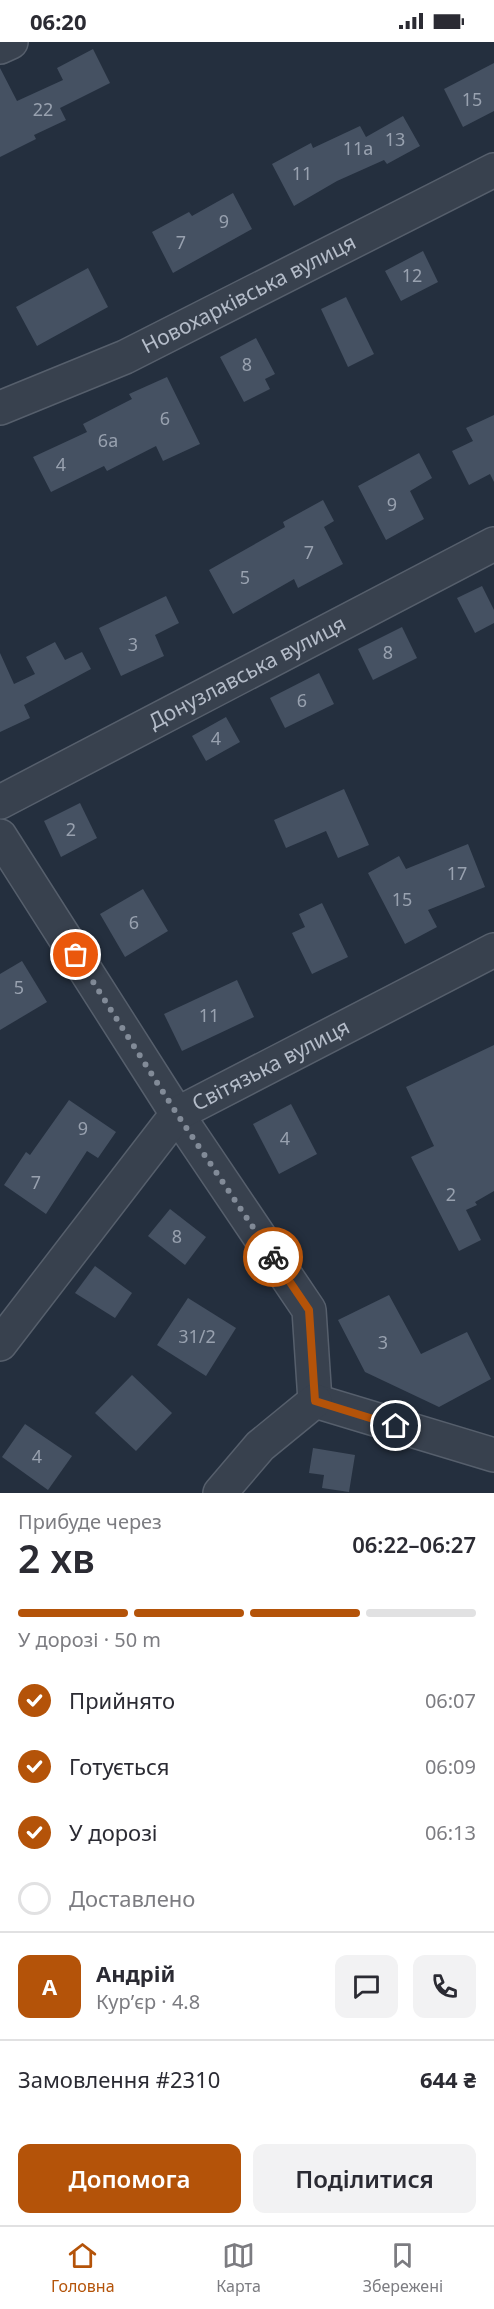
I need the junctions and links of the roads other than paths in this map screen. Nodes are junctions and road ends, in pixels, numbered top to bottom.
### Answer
1 (11, 42) edge
2 (0, 47) edge
3 (494, 170) edge
4 (0, 408) edge
5 (494, 544) edge
6 (0, 802) edge
7 (0, 836) edge
8 (494, 950) edge
9 (177, 1114) junction
10 (0, 1344) edge
11 (315, 1401) junction
12 (494, 1455) edge
13 (220, 1493) edge

1 - 2 street
3 - 4 street, Новохарківська вулиця
5 - 6 street, Донузлавська вулиця
7 - 9 street
8 - 9 street, Світязька вулиця
9 - 10 street, Світязька вулиця
9 - 11 street
11 - 12 street
11 - 13 street

